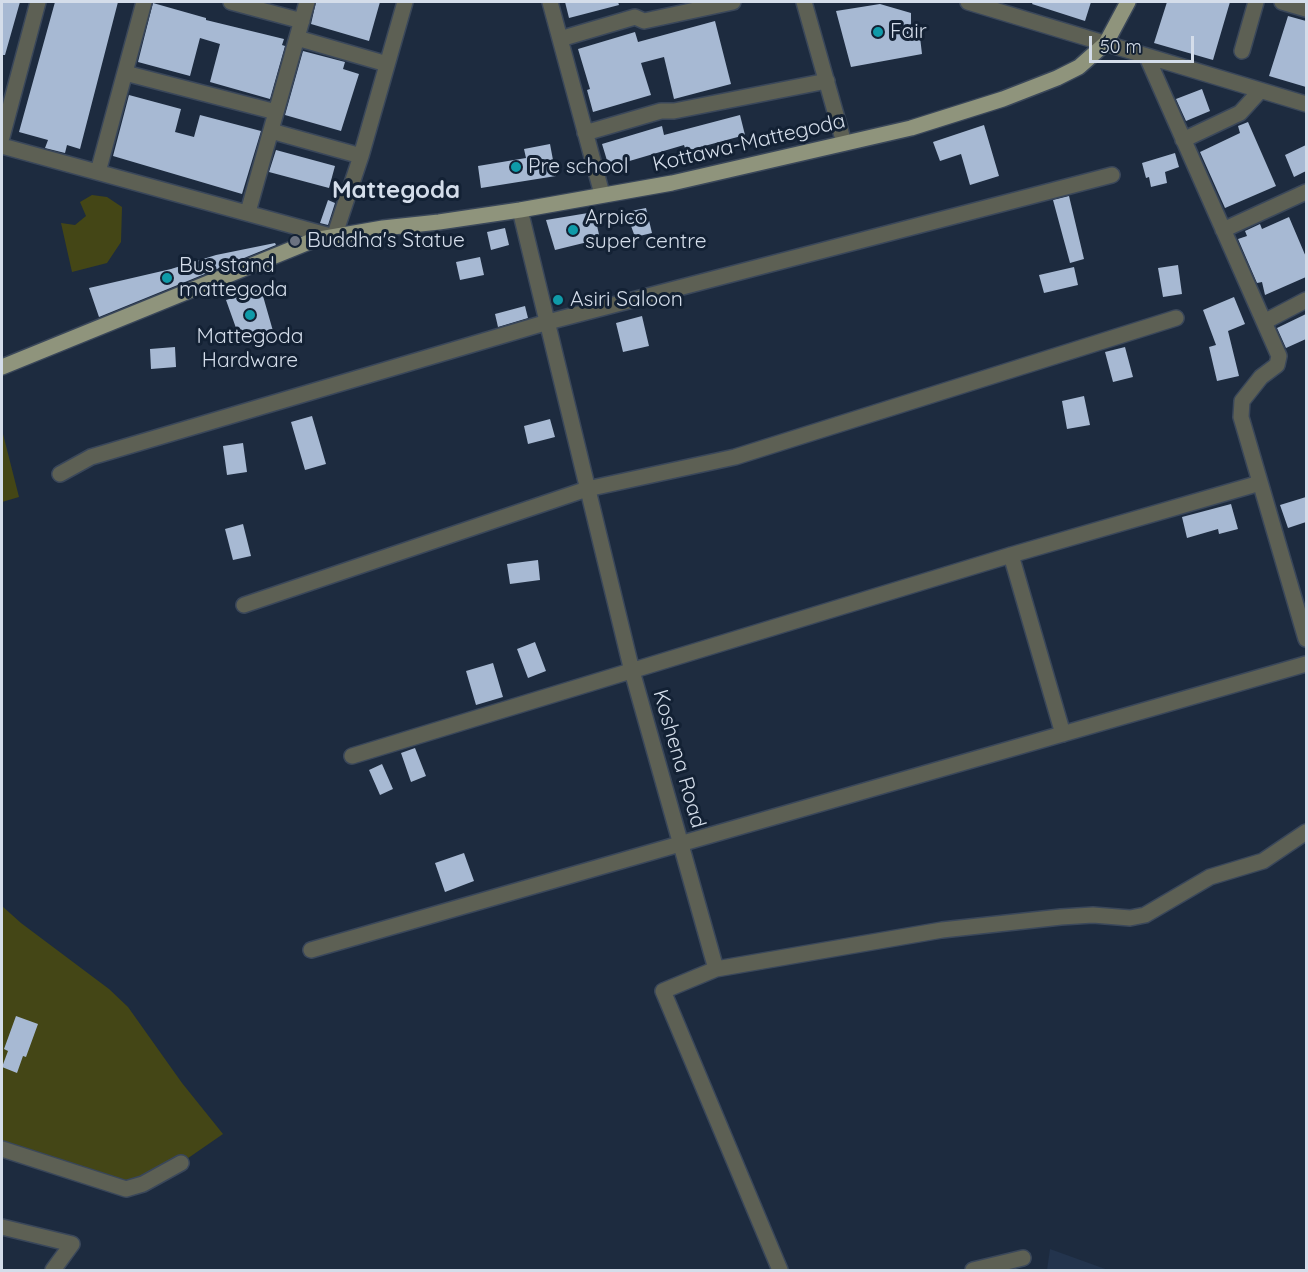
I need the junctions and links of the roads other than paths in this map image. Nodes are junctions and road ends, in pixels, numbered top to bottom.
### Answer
1 (38, 2) edge
2 (144, 2) edge
3 (231, 2) edge
4 (307, 2) edge
5 (405, 2) edge
6 (550, 2) edge
7 (733, 2) edge
8 (804, 2) edge
9 (968, 2) edge
10 (1128, 2) edge
11 (1256, 2) edge
12 (1282, 2) edge
13 (1306, 9) edge
14 (302, 21) junction
15 (297, 38) junction
16 (560, 39) junction
17 (1106, 43) junction
18 (1242, 51) dead end
19 (1147, 57) junction
20 (387, 64) junction
21 (125, 73) junction
22 (826, 81) junction
23 (1260, 91) junction
24 (1306, 104) edge
25 (276, 112) junction
26 (271, 131) junction
27 (585, 133) junction
28 (2, 137) edge
29 (1184, 140) junction
30 (844, 143) junction
31 (2, 146) edge
32 (361, 156) junction
33 (98, 172) junction
34 (1112, 175) dead end
35 (1306, 192) edge
36 (602, 194) junction
37 (520, 210) junction
38 (248, 212) junction
39 (1223, 230) junction
40 (334, 237) junction
41 (1306, 300) edge
42 (1176, 318) dead end
43 (548, 322) junction
44 (1264, 322) junction
45 (2, 367) edge
46 (60, 474) dead end
47 (1260, 483) junction
48 (587, 489) junction
49 (1011, 555) junction
50 (244, 605) dead end
51 (1306, 639) edge
52 (1306, 664) edge
53 (632, 671) junction
54 (1062, 734) junction
55 (351, 756) dead end
56 (1306, 832) edge
57 (681, 843) junction
58 (311, 950) dead end
59 (716, 969) junction
60 (2, 1149) edge
61 (181, 1163) dead end
62 (2, 1227) edge
63 (1023, 1258) dead end
64 (53, 1270) edge
65 (780, 1270) edge
66 (973, 1270) edge

1 - 28 street
2 - 21 street
3 - 14 street
4 - 14 street
5 - 20 street
6 - 16 street
7 - 16 street
8 - 22 street
9 - 17 street
10 - 17 main road, Kottawa-Mattegoda
11 - 18 street
12 - 13 street
14 - 15 street
15 - 20 street
15 - 25 street
16 - 27 street
17 - 19 street
17 - 30 main road, Kottawa-Mattegoda
19 - 23 street
19 - 29 street
20 - 32 street
21 - 25 street
21 - 33 street
22 - 27 street
22 - 30 street
23 - 24 street
23 - 29 street
25 - 26 street
26 - 32 street
26 - 38 street
27 - 36 street
29 - 39 street
30 - 36 main road, Kottawa-Mattegoda
31 - 33 street
32 - 40 street
33 - 38 street
34 - 43 street
35 - 39 street
36 - 37 main road, Kottawa-Mattegoda
37 - 40 main road, Kottawa-Mattegoda
37 - 43 street, Koshena Road
38 - 40 street
39 - 44 street
40 - 45 main road, Kottawa-Mattegoda
41 - 44 street
42 - 48 street
43 - 46 street
43 - 48 street, Koshena Road
44 - 47 street
47 - 49 street
47 - 51 street
48 - 50 street
48 - 53 street, Koshena Road
49 - 53 street
49 - 54 street
52 - 54 street
53 - 55 street
53 - 57 street, Koshena Road
54 - 57 street
56 - 59 street
57 - 58 street
57 - 59 street, Koshena Road
59 - 65 street
60 - 61 street
62 - 64 street
63 - 66 street

